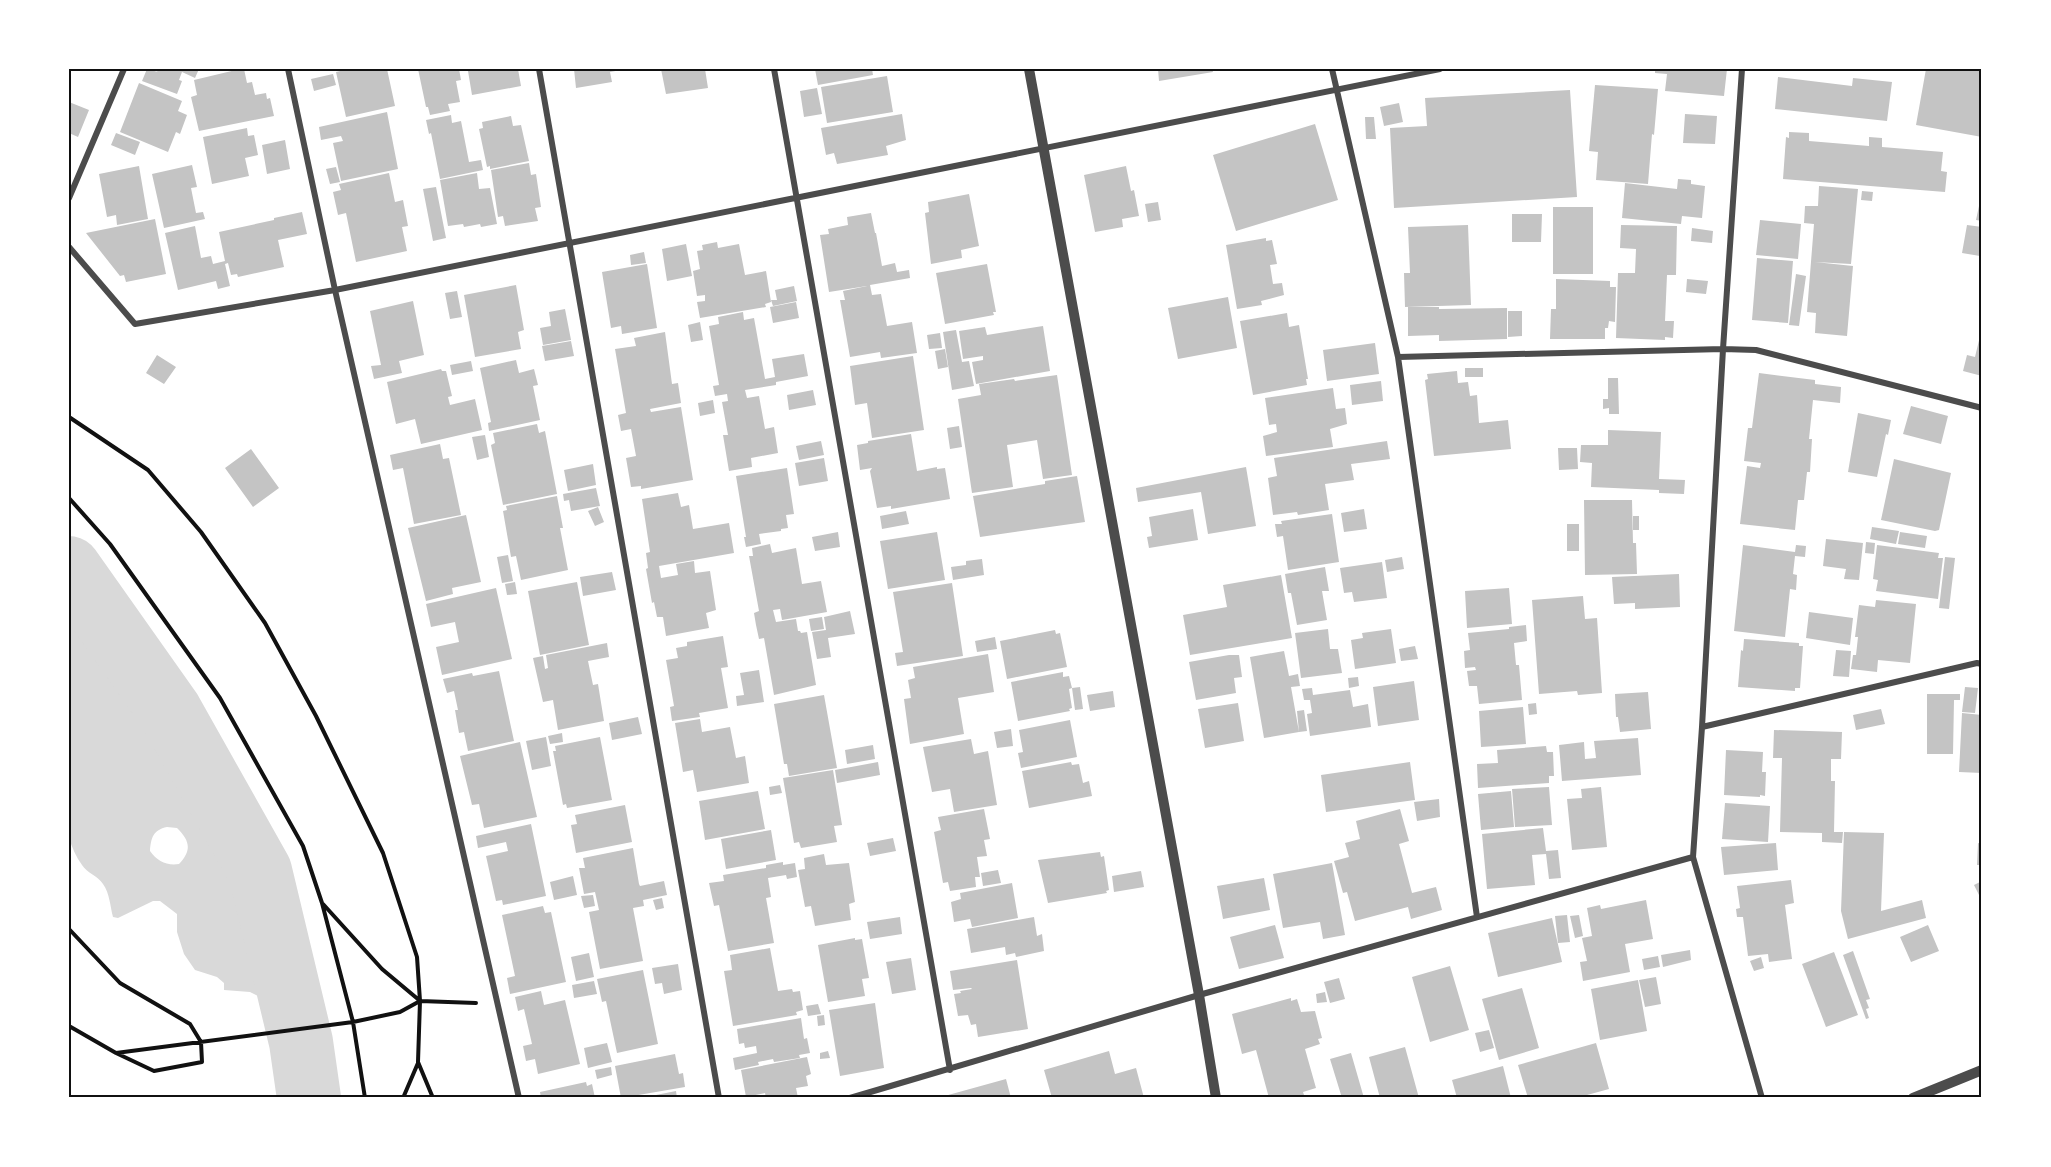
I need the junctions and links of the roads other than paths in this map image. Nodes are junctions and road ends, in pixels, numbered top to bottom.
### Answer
1 (124, 69) edge
2 (288, 69) edge
3 (539, 69) edge
4 (774, 69) edge
5 (1029, 69) edge
6 (1332, 69) edge
7 (1440, 69) edge
8 (1742, 69) edge
9 (1336, 89) junction
10 (1043, 149) junction
11 (797, 197) junction
12 (69, 198) edge
13 (571, 243) junction
14 (69, 247) edge
15 (335, 290) junction
16 (1722, 349) junction
17 (1398, 357) junction
18 (1982, 408) edge
19 (1982, 664) edge
20 (1702, 727) junction
21 (1693, 857) junction
22 (1477, 917) junction
23 (1199, 995) junction
24 (950, 1070) junction
25 (1982, 1070) edge
26 (519, 1098) edge
27 (719, 1098) edge
28 (850, 1098) edge
29 (1216, 1098) edge
30 (1762, 1098) edge
31 (1913, 1098) edge

1 - 12 street
2 - 15 street
3 - 13 street
4 - 11 street
5 - 10 street
6 - 9 street
7 - 9 street
8 - 16 street
9 - 10 street
9 - 17 street
10 - 11 street
10 - 23 street
11 - 13 street
11 - 24 street
13 - 15 street
13 - 27 street
14 - 15 street
15 - 26 street
16 - 17 street
16 - 18 street
16 - 20 street
17 - 22 street
19 - 20 street
20 - 21 street
21 - 22 street
21 - 30 street
22 - 23 street
23 - 24 street
23 - 29 street
24 - 28 street
25 - 31 street

